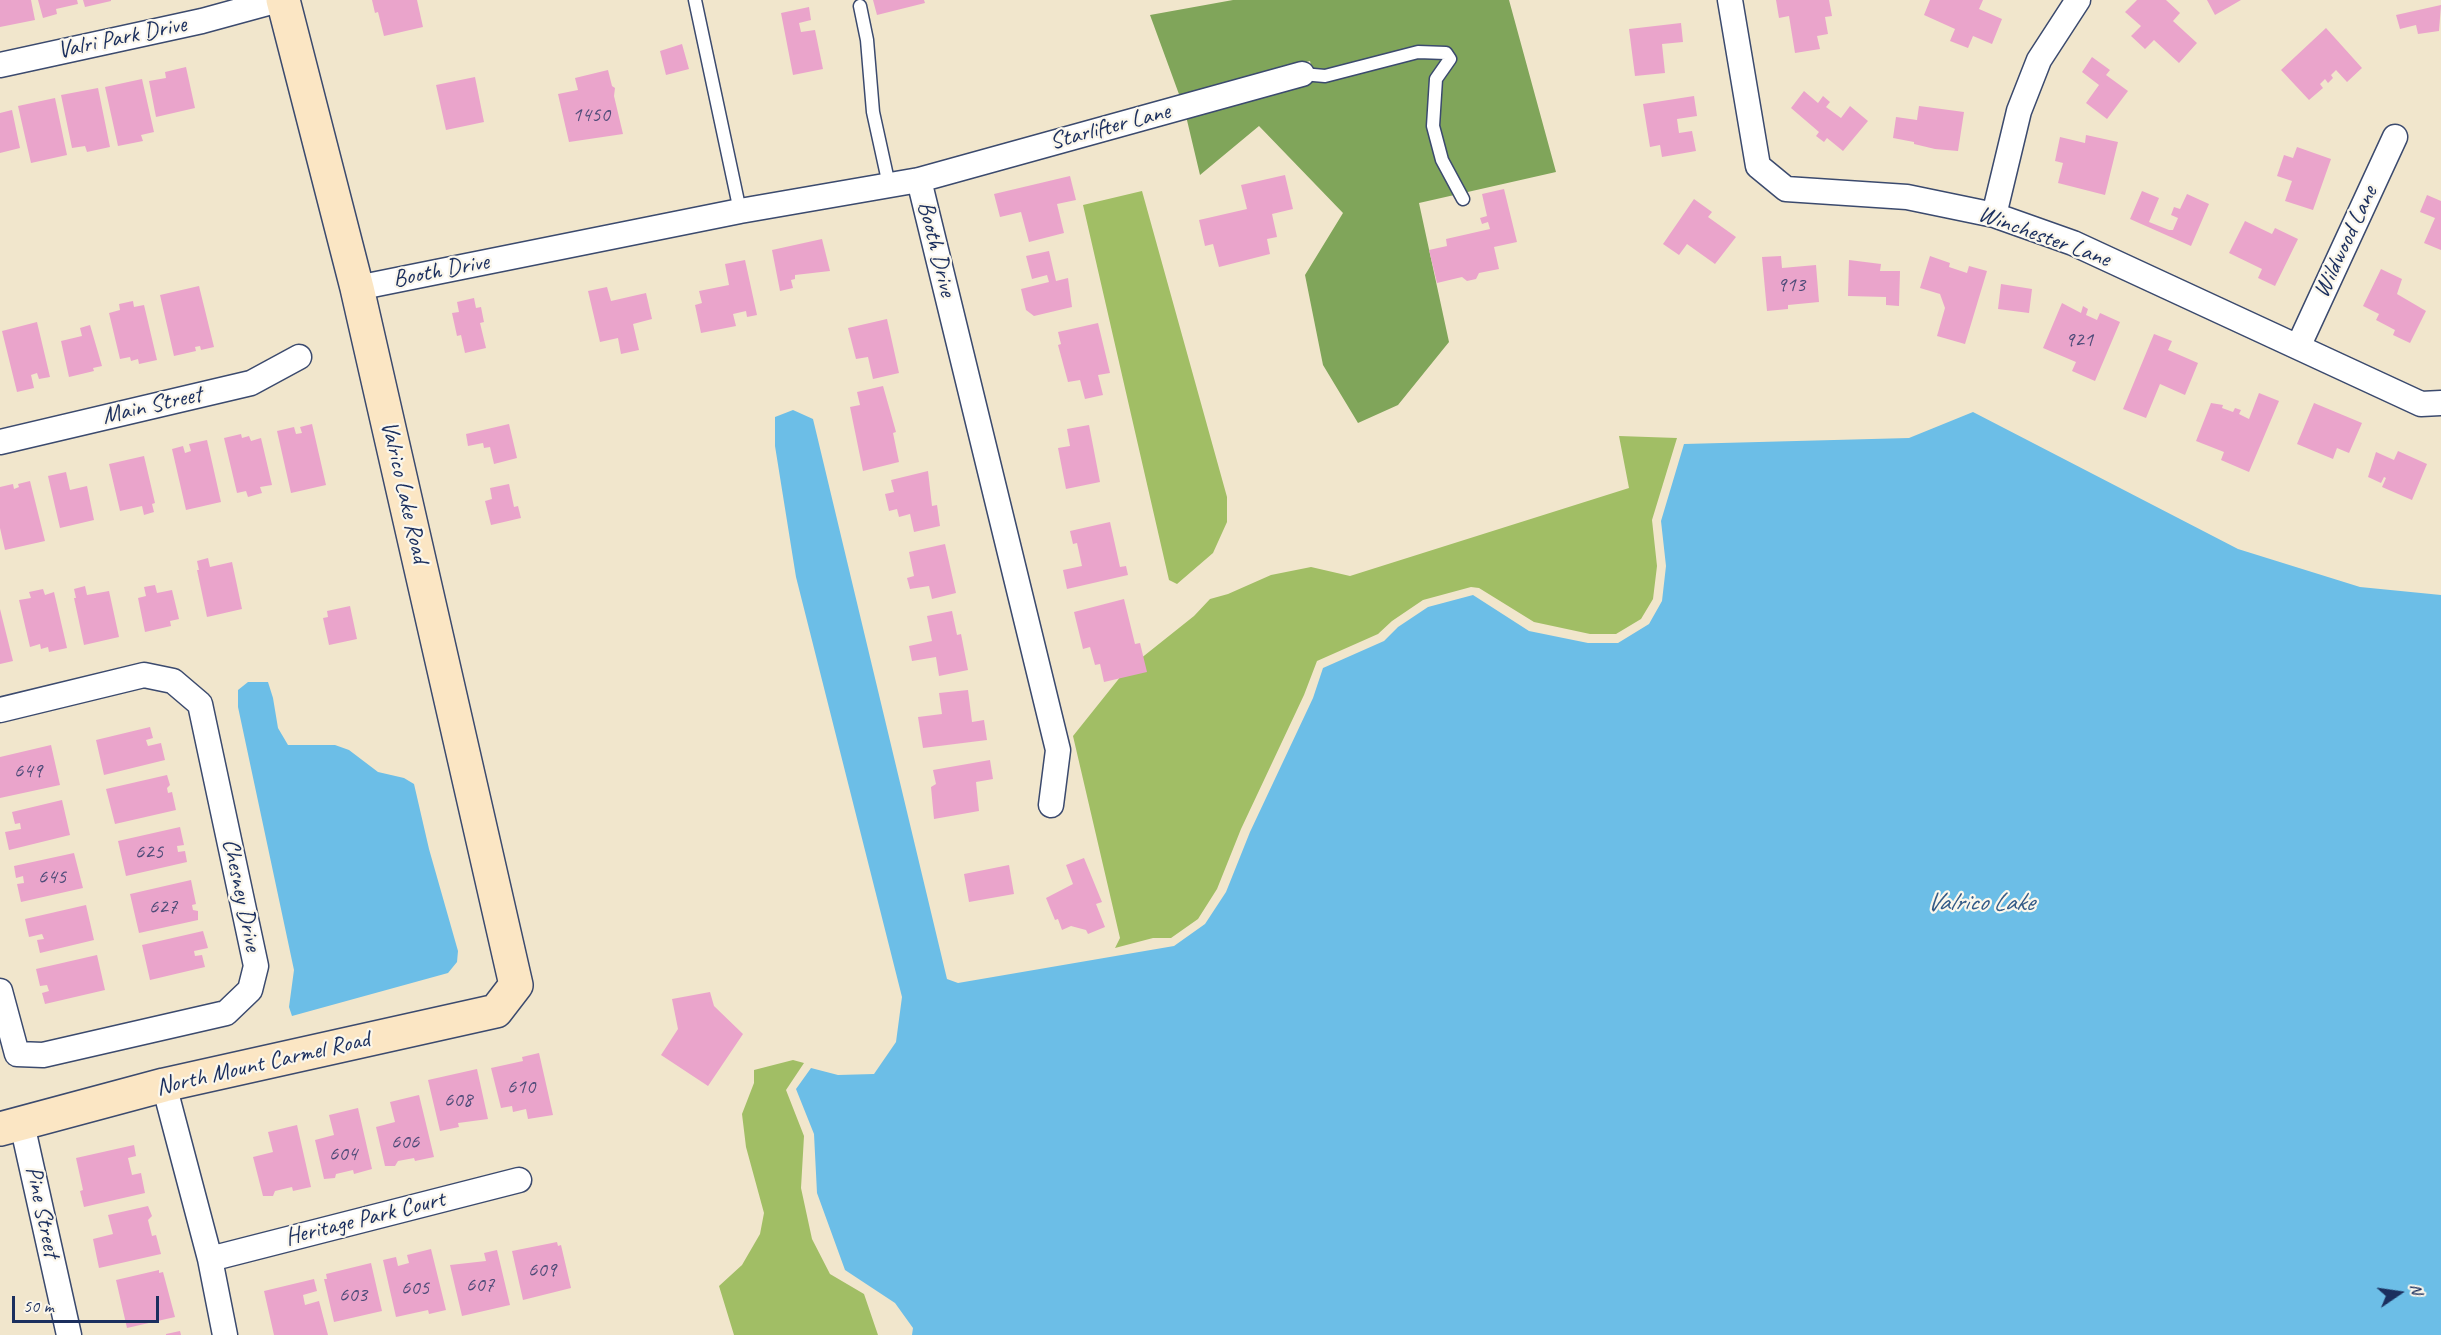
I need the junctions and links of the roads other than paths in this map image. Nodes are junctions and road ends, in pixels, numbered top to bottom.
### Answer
1 (281, 0) edge
2 (695, 0) edge
3 (1730, 0) edge
4 (2078, 0) edge
5 (860, 6) dead end
6 (0, 65) edge
7 (1302, 74) joint
8 (2394, 137) dead end
9 (919, 180) junction
10 (889, 185) junction
11 (1462, 199) dead end
12 (740, 211) junction
13 (1994, 215) junction
14 (357, 288) junction
15 (2298, 347) junction
16 (299, 357) dead end
17 (2441, 403) edge
18 (0, 442) edge
19 (0, 710) edge
20 (1051, 805) dead end
21 (516, 985) joint
22 (0, 991) edge
23 (164, 1086) junction
24 (11, 1126) edge
25 (519, 1180) dead end
26 (210, 1259) junction
27 (69, 1335) edge
28 (225, 1335) edge

1 - 6 street, Valri Park Drive
1 - 14 street, Valrico Lake Road
2 - 12 lane
3 - 13 street, Winchester Lane
4 - 13 street
5 - 10 lane
7 - 9 street, Starlifter Lane
7 - 11 lane
8 - 15 street, Wildwood Lane
9 - 10 street, Booth Drive
9 - 20 street, Booth Drive
10 - 12 street, Booth Drive
12 - 14 street, Booth Drive
13 - 15 street, Winchester Lane
14 - 21 street, Valrico Lake Road
15 - 17 street, Winchester Lane
16 - 18 street, Main Street
19 - 22 street, Chesney Drive
21 - 23 street, North Mount Carmel Road
23 - 24 street, North Mount Carmel Road
23 - 26 street
24 - 27 street, Pine Street
25 - 26 street, Heritage Park Court
26 - 28 street

